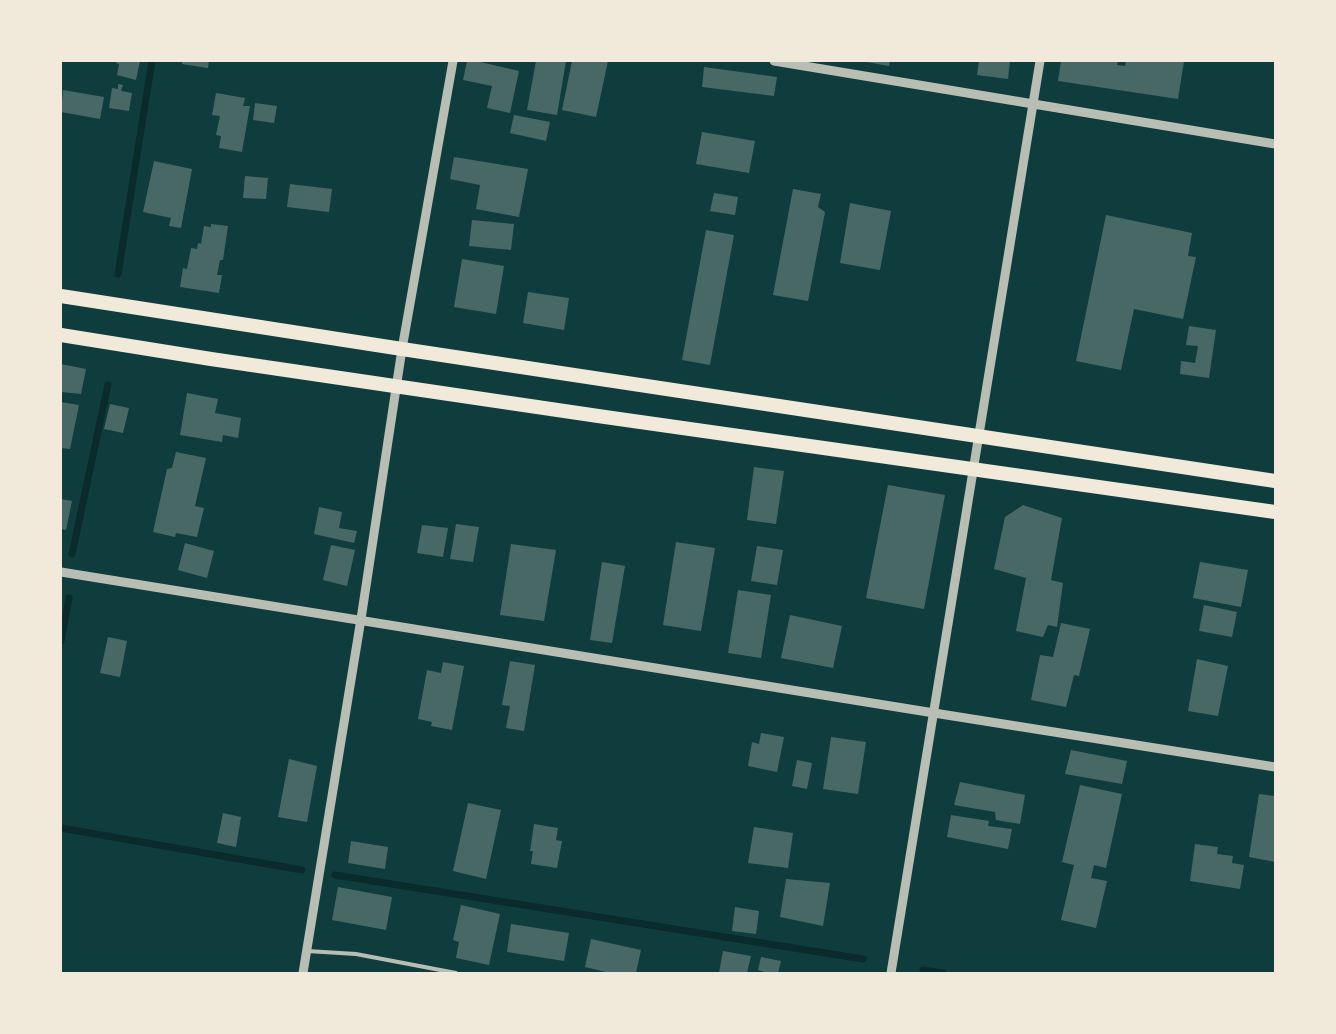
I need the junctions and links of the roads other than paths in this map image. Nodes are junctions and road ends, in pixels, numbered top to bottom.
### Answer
1 (453, 61) edge
2 (774, 61) edge
3 (1040, 61) edge
4 (1033, 104) junction
5 (1275, 144) edge
6 (61, 296) edge
7 (61, 335) edge
8 (402, 349) junction
9 (397, 386) junction
10 (978, 436) junction
11 (973, 470) junction
12 (1275, 481) edge
13 (1275, 512) edge
14 (61, 572) edge
15 (361, 619) junction
16 (934, 713) junction
17 (1275, 767) edge
18 (307, 951) junction
19 (304, 973) edge
20 (456, 973) edge
21 (891, 973) edge

1 - 8 street
2 - 4 street
3 - 4 street
4 - 5 street
4 - 10 street
6 - 8 highway
7 - 9 highway
8 - 9 street
8 - 10 highway
9 - 11 highway
9 - 15 street
10 - 11 street
10 - 12 highway
11 - 13 highway
11 - 16 street
14 - 15 street
15 - 16 street
15 - 18 street
16 - 17 street
16 - 21 street
18 - 19 street
18 - 20 lane

